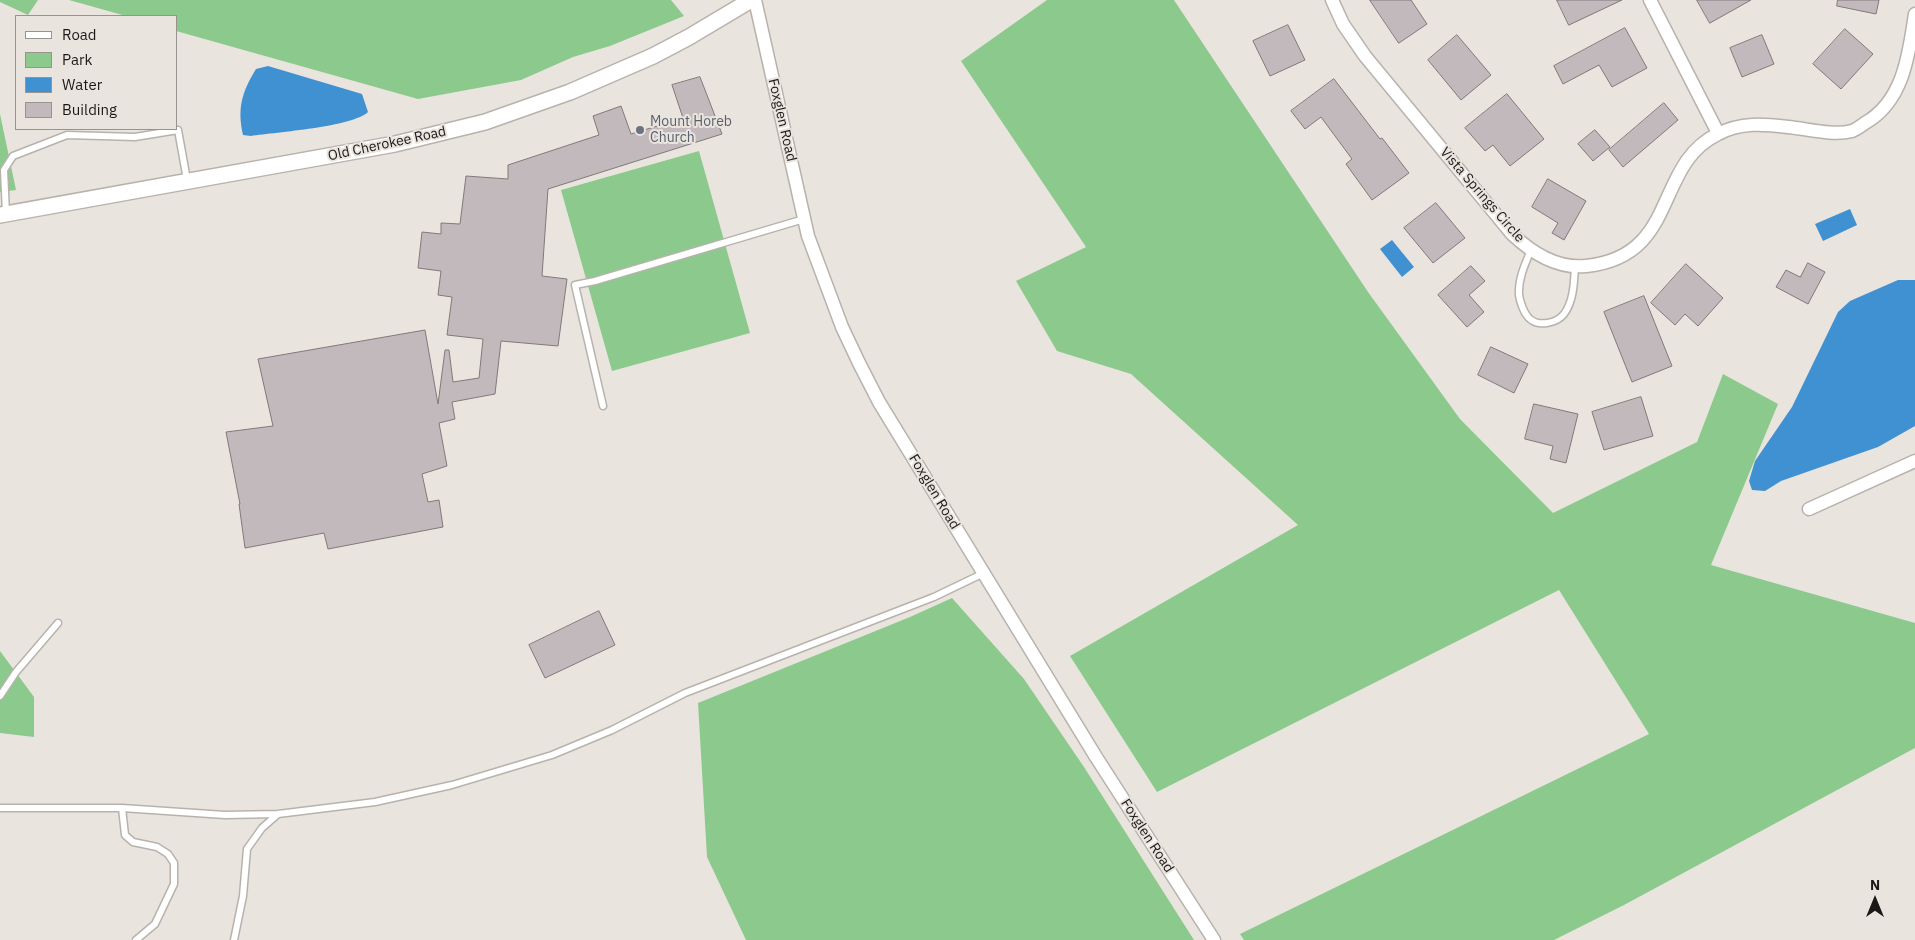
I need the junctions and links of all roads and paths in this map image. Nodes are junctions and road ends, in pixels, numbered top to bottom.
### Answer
1 (750, 0) edge
2 (754, 0) edge
3 (1332, 0) edge
4 (1650, 0) edge
5 (1915, 14) edge
6 (1718, 133) junction
7 (187, 181) junction
8 (3, 214) edge
9 (804, 219) junction
10 (1531, 250) junction
11 (1575, 266) junction
12 (603, 406) dead end
13 (1915, 461) edge
14 (1809, 509) dead end
15 (984, 573) junction
16 (58, 623) dead end
17 (0, 696) edge
18 (0, 808) edge
19 (122, 808) junction
20 (278, 814) junction
21 (136, 940) edge
22 (234, 940) edge
23 (1214, 940) edge

1 - 7 street, Old Cherokee Road
2 - 9 street, Foxglen Road
3 - 10 street, Vista Springs Circle
4 - 6 street
5 - 6 street, Vista Springs Circle
6 - 11 street, Vista Springs Circle
7 - 8 street, Old Cherokee Road
7 - 8 lane
9 - 12 lane
9 - 15 street, Foxglen Road
10 - 11 street, Vista Springs Circle
10 - 11 lane
13 - 14 street
15 - 20 lane
15 - 23 street, Foxglen Road
16 - 17 lane
18 - 19 lane
19 - 20 lane
19 - 21 lane
20 - 22 lane

